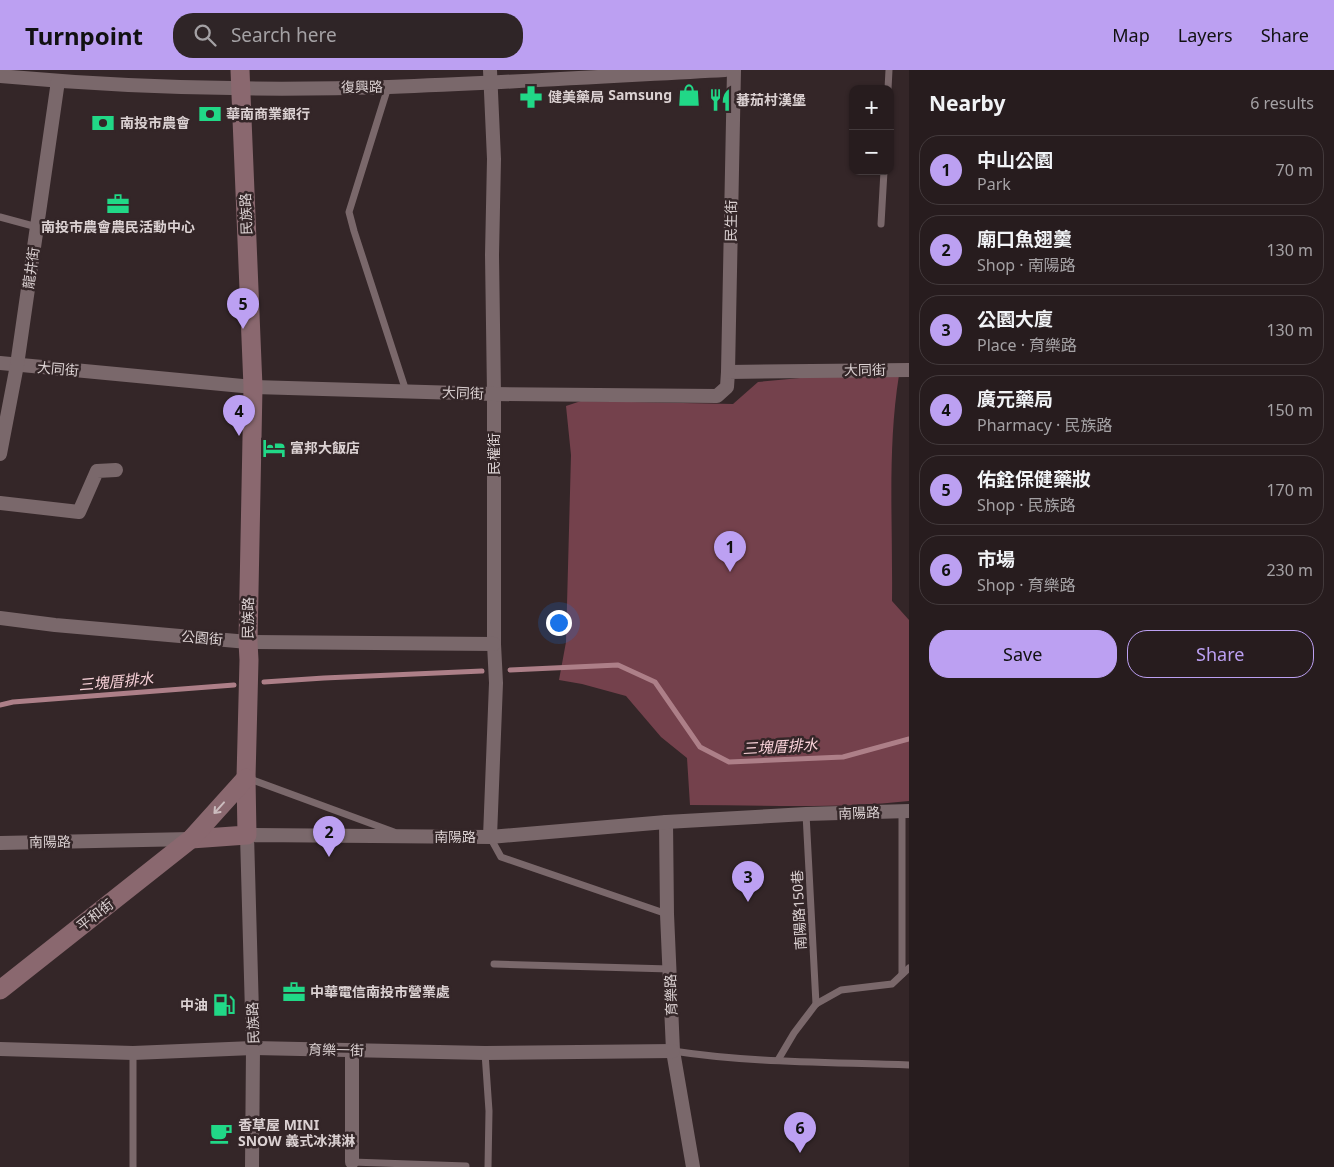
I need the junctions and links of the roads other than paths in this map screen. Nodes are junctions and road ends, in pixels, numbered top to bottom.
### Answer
1 (725, 70) edge
2 (734, 70) edge
3 (889, 70) edge
4 (0, 76) edge
5 (490, 76) edge
6 (240, 79) edge
7 (58, 81) junction
8 (888, 85) edge
9 (388, 87) junction
10 (884, 175) edge
11 (0, 217) edge
12 (881, 224) dead end
13 (37, 227) junction
14 (0, 363) edge
15 (17, 365) junction
16 (909, 370) edge
17 (728, 372) junction
18 (253, 387) junction
19 (406, 391) junction
20 (494, 394) junction
21 (0, 454) edge
22 (116, 470) dead end
23 (0, 503) edge
24 (0, 618) edge
25 (248, 642) junction
26 (494, 644) junction
27 (246, 778) junction
28 (905, 811) edge
29 (806, 814) junction
30 (666, 822) junction
31 (247, 836) junction
32 (406, 836) junction
33 (490, 837) junction
34 (191, 839) junction
35 (0, 843) edge
36 (667, 914) junction
37 (494, 964) dead end
38 (909, 968) edge
39 (670, 969) junction
40 (902, 974) junction
41 (0, 990) edge
42 (816, 1004) junction
43 (253, 1048) junction
44 (0, 1049) edge
45 (352, 1050) junction
46 (673, 1051) junction
47 (134, 1053) junction
48 (485, 1054) junction
49 (778, 1060) junction
50 (909, 1065) edge
51 (352, 1164) edge
52 (466, 1166) edge
53 (132, 1167) edge
54 (252, 1167) edge
55 (488, 1167) edge
56 (693, 1167) edge

1 - 5 street, 復興路
2 - 17 street, 民生街
3 - 8 lane
4 - 7 street, 復興路
5 - 9 street, 復興路
5 - 20 street, 民權街
6 - 7 street, 復興路
6 - 9 street, 復興路
6 - 18 main road, 民族路
7 - 13 street, 龍井街
9 - 19 lane
10 - 12 lane
11 - 13 lane
13 - 15 street, 龍井街
14 - 15 street, 大同街
15 - 18 street, 大同街
15 - 21 street, 龍井街
16 - 17 street, 大同街
17 - 20 street, 大同街
18 - 19 street, 大同街
18 - 25 main road, 民族路
19 - 20 street, 大同街
20 - 26 street, 民權街
22 - 23 street
24 - 25 street, 公園街
25 - 26 street, 公園街
25 - 27 main road, 民族路
26 - 33 street, 民權街
27 - 31 main road, 民族路
27 - 32 lane
27 -> 34 main road, 平和街
28 - 29 street, 南陽路
28 - 40 lane
29 - 30 street, 南陽路
29 - 42 lane, 南陽路150巷
30 - 33 street, 南陽路
30 - 36 street, 育樂路
31 - 32 street, 南陽路
31 - 34 main road, 南陽路
31 - 43 street, 民族路
32 - 33 street, 南陽路
33 - 36 lane
34 - 35 street, 南陽路
34 - 41 main road, 平和街
36 - 39 street, 育樂路
37 - 39 lane
38 - 40 lane
39 - 46 street, 育樂路
40 - 42 lane
42 - 49 lane
43 - 45 street, 育樂一街
43 - 47 street, 育樂一街
43 - 54 street, 民族路
44 - 47 street, 育樂一街
45 - 48 street, 育樂一街
45 - 51 street
46 - 48 street, 育樂一街
46 - 49 lane
46 - 56 street, 育樂路
47 - 53 lane
48 - 55 lane
49 - 50 lane
51 - 52 lane

